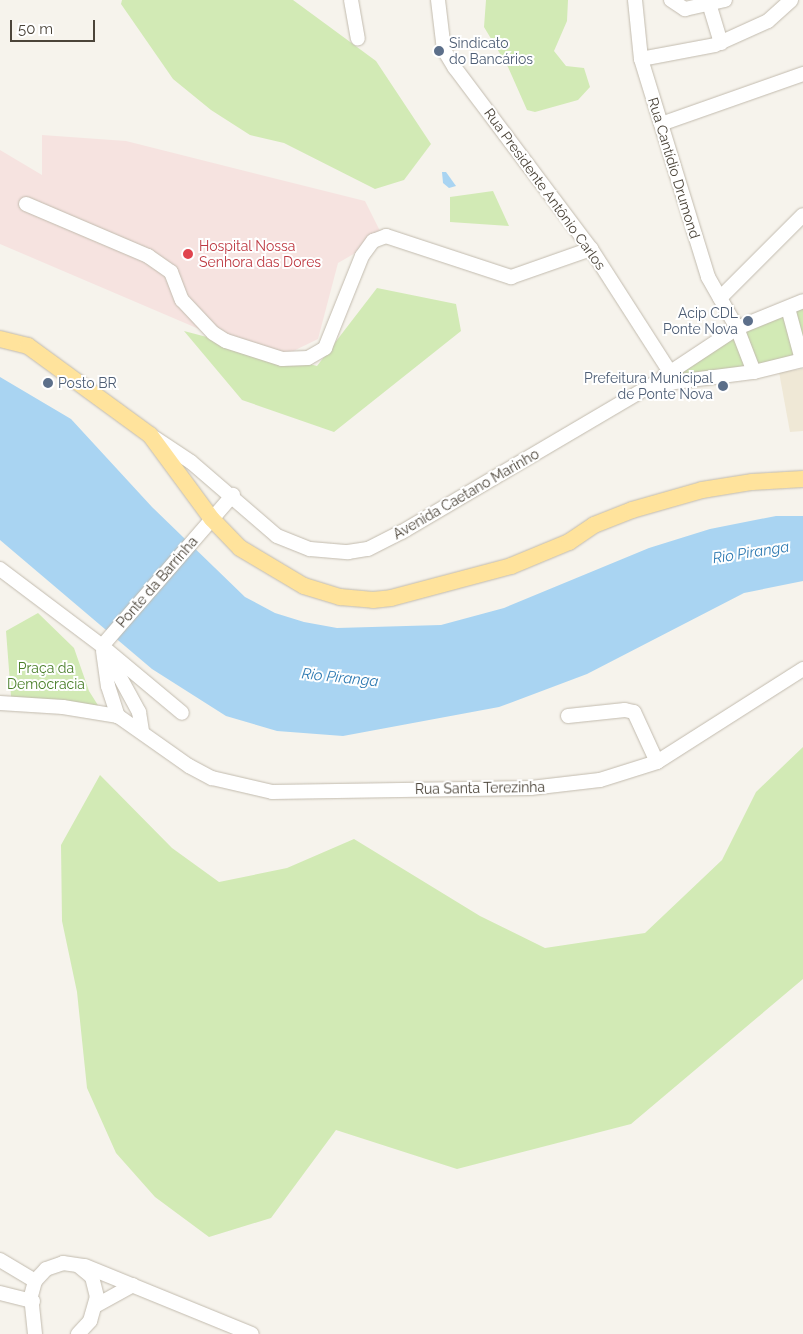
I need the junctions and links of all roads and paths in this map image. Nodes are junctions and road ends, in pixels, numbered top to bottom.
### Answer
1 (351, 0) edge
2 (438, 0) edge
3 (635, 0) edge
4 (671, 0) edge
5 (725, 0) edge
6 (791, 0) edge
7 (708, 2) edge
8 (358, 38) dead end
9 (721, 43) junction
10 (641, 59) junction
11 (803, 74) edge
12 (660, 124) junction
13 (26, 204) dead end
14 (803, 215) edge
15 (591, 249) junction
16 (720, 298) junction
17 (803, 301) edge
18 (788, 308) junction
19 (737, 328) junction
20 (0, 339) edge
21 (802, 360) edge
22 (670, 372) junction
23 (754, 372) junction
24 (652, 385) junction
25 (150, 435) junction
26 (803, 479) edge
27 (233, 495) junction
28 (212, 518) junction
29 (0, 569) edge
30 (104, 643) junction
31 (803, 669) edge
32 (0, 703) edge
33 (182, 713) dead end
34 (118, 716) junction
35 (568, 716) dead end
36 (142, 732) junction
37 (657, 762) junction
38 (0, 1260) edge
39 (74, 1263) junction
40 (35, 1282) junction
41 (132, 1285) junction
42 (0, 1293) edge
43 (33, 1301) junction
44 (97, 1305) junction
45 (35, 1334) edge
46 (78, 1334) edge
47 (252, 1334) edge

1 - 8 street
2 - 15 street, Rua Presidente Antônio Carlos
3 - 10 street, Rua Cantídio Drumond
4 - 7 street
5 - 7 street
6 - 9 street
7 - 9 street
9 - 10 street
10 - 12 street, Rua Cantídio Drumond
11 - 12 street
12 - 16 street, Rua Cantídio Drumond
13 - 15 street
14 - 16 street
15 - 22 street, Rua Presidente Antônio Carlos
16 - 19 street, Rua Cantídio Drumond
17 - 18 street
18 - 19 street
18 - 21 street
19 - 22 street
19 - 23 street, Rua Cantídio Drumond
20 - 25 main road
21 - 23 street, Avenida Caetano Marinho
22 - 24 street
23 - 24 street, Avenida Caetano Marinho
24 - 27 street, Avenida Caetano Marinho
25 - 27 street, Avenida Caetano Marinho
25 - 28 main road
26 - 28 main road
27 - 28 street, Ponte da Barrinha
28 - 30 street, Ponte da Barrinha
29 - 30 street
30 - 33 street
30 - 34 street
30 - 36 street
31 - 37 street, Rua Santa Terezinha
32 - 34 street
34 - 36 street, Rua Santa Terezinha
35 - 37 street
36 - 37 street, Rua Santa Terezinha
38 - 40 street
39 - 40 street
39 - 41 street
39 - 44 street
40 - 43 street
41 - 44 street
41 - 47 street
42 - 43 street
43 - 45 street
44 - 46 street

